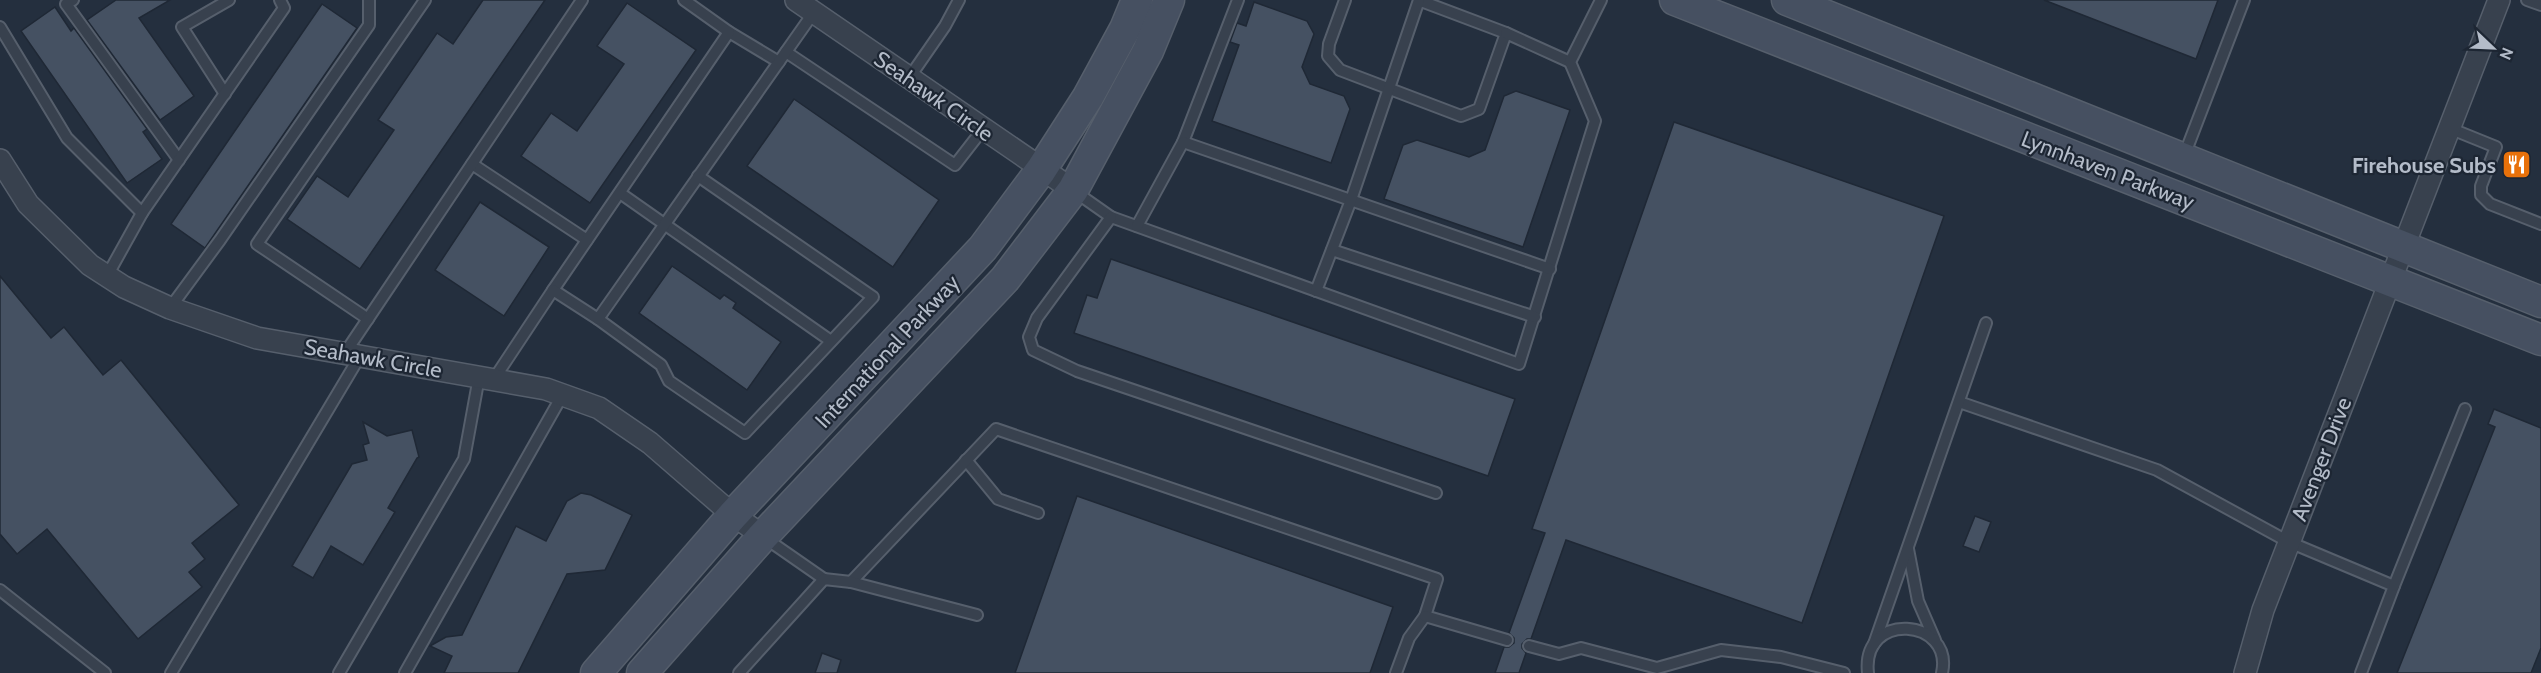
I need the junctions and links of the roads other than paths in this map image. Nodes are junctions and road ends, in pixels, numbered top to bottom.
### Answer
1 (73, 0) edge
2 (229, 0) edge
3 (280, 0) edge
4 (369, 0) edge
5 (425, 0) edge
6 (582, 0) edge
7 (684, 0) edge
8 (796, 0) edge
9 (959, 0) edge
10 (1137, 0) edge
11 (1169, 0) edge
12 (1238, 0) edge
13 (1345, 0) edge
14 (1420, 0) edge
15 (1600, 0) edge
16 (1675, 0) edge
17 (1787, 0) edge
18 (2244, 0) edge
19 (2499, 0) edge
20 (2527, 0) edge
21 (2541, 5) edge
22 (814, 12) junction
23 (0, 27) edge
24 (729, 32) junction
25 (1506, 33) junction
26 (786, 52) junction
27 (778, 62) junction
28 (1570, 62) junction
29 (909, 78) junction
30 (1390, 88) junction
31 (225, 94) junction
32 (2449, 128) junction
33 (983, 129) junction
34 (1183, 142) junction
35 (0, 159) edge
36 (2182, 159) junction
37 (179, 160) junction
38 (472, 164) junction
39 (1041, 170) junction
40 (698, 176) junction
41 (1073, 190) junction
42 (620, 193) junction
43 (1351, 200) junction
44 (142, 213) junction
45 (1111, 217) junction
46 (2541, 224) edge
47 (664, 225) junction
48 (1137, 226) junction
49 (588, 240) junction
50 (2403, 248) junction
51 (1332, 250) junction
52 (1550, 269) junction
53 (107, 276) junction
54 (2390, 280) junction
55 (554, 290) junction
56 (1316, 291) junction
57 (2541, 302) edge
58 (170, 308) junction
59 (1535, 317) junction
60 (368, 319) junction
61 (598, 319) junction
62 (1986, 323) dead end
63 (2541, 340) edge
64 (831, 341) junction
65 (353, 355) junction
66 (487, 378) junction
67 (563, 394) junction
68 (1959, 402) junction
69 (2465, 409) dead end
70 (966, 459) junction
71 (1436, 493) dead end
72 (1038, 513) dead end
73 (734, 515) junction
74 (763, 536) junction
75 (2289, 542) junction
76 (1908, 549) junction
77 (824, 579) junction
78 (851, 582) junction
79 (2394, 586) junction
80 (0, 590) edge
81 (977, 615) dead end
82 (1425, 616) junction
83 (1507, 640) dead end
84 (1874, 644) junction
85 (1936, 644) junction
86 (1529, 646) dead end
87 (1942, 671) edge
88 (1839, 672) edge
89 (105, 673) edge
90 (171, 673) edge
91 (339, 673) edge
92 (405, 673) edge
93 (596, 673) edge
94 (642, 673) edge
95 (739, 673) edge
96 (1396, 673) edge
97 (1868, 673) edge
98 (1955, 673) edge
99 (2245, 673) edge
100 (2361, 673) edge

1 - 37 lane
2 - 31 lane
3 - 31 lane
4 - 58 lane
5 - 60 lane
6 - 38 lane
7 - 24 lane
8 - 22 street, Seahawk Circle
9 - 29 lane
10 - 39 main road, International Parkway
11 - 41 main road, International Parkway
12 - 34 lane
13 - 30 lane
14 - 25 lane
14 - 30 lane
15 - 28 lane
16 - 54 main road, Lynnhaven Parkway
17 - 36 main road, Lynnhaven Parkway
18 - 36 lane
19 - 32 street, Avenger Drive
20 - 21 lane
22 - 26 lane
22 - 29 street, Seahawk Circle
23 - 44 lane
24 - 27 lane
24 - 42 lane
25 - 28 lane
25 - 30 lane
26 - 27 lane
26 - 33 lane
27 - 40 lane
28 - 52 lane
29 - 33 street, Seahawk Circle
30 - 43 lane
31 - 37 lane
32 - 46 lane
32 - 50 street, Avenger Drive
33 - 39 street, Seahawk Circle
34 - 43 lane
34 - 48 lane
35 - 53 street, Seahawk Circle
36 - 50 main road, Lynnhaven Parkway
37 - 44 lane
38 - 49 lane
38 - 60 lane
39 - 41 street, Seahawk Circle
39 - 73 main road, International Parkway
40 - 47 lane
40 - 64 lane
41 - 45 lane
41 - 74 main road, International Parkway
42 - 47 lane
42 - 49 lane
43 - 51 lane
43 - 52 lane
44 - 53 lane
45 - 48 lane
45 - 71 lane
47 - 61 lane
47 - 64 lane
48 - 56 lane
49 - 55 lane
50 - 54 street, Avenger Drive
50 - 57 main road, Lynnhaven Parkway
51 - 56 lane
51 - 59 lane
52 - 59 lane
53 - 58 street, Seahawk Circle
54 - 63 main road, Lynnhaven Parkway
54 - 75 street, Avenger Drive
55 - 61 lane
55 - 66 lane
56 - 59 lane
58 - 65 street, Seahawk Circle
60 - 65 lane
61 - 64 lane
62 - 68 lane
65 - 66 street, Seahawk Circle
65 - 90 lane
66 - 67 street, Seahawk Circle
66 - 91 lane
67 - 73 street, Seahawk Circle
67 - 92 lane
68 - 75 lane
68 - 76 lane
69 - 79 lane
70 - 72 lane
70 - 78 lane
70 - 82 lane
73 - 74 street, Seahawk Circle
73 - 93 main road, International Parkway
74 - 77 lane
74 - 94 main road, International Parkway
75 - 79 lane
75 - 99 street, Avenger Drive
76 - 84 lane
76 - 85 lane
77 - 78 lane
77 - 95 lane
78 - 81 lane
79 - 100 lane
80 - 89 lane
82 - 83 lane
82 - 96 lane
84 - 85 lane
84 - 97 lane
85 - 87 lane
86 - 88 lane
87 - 98 lane

